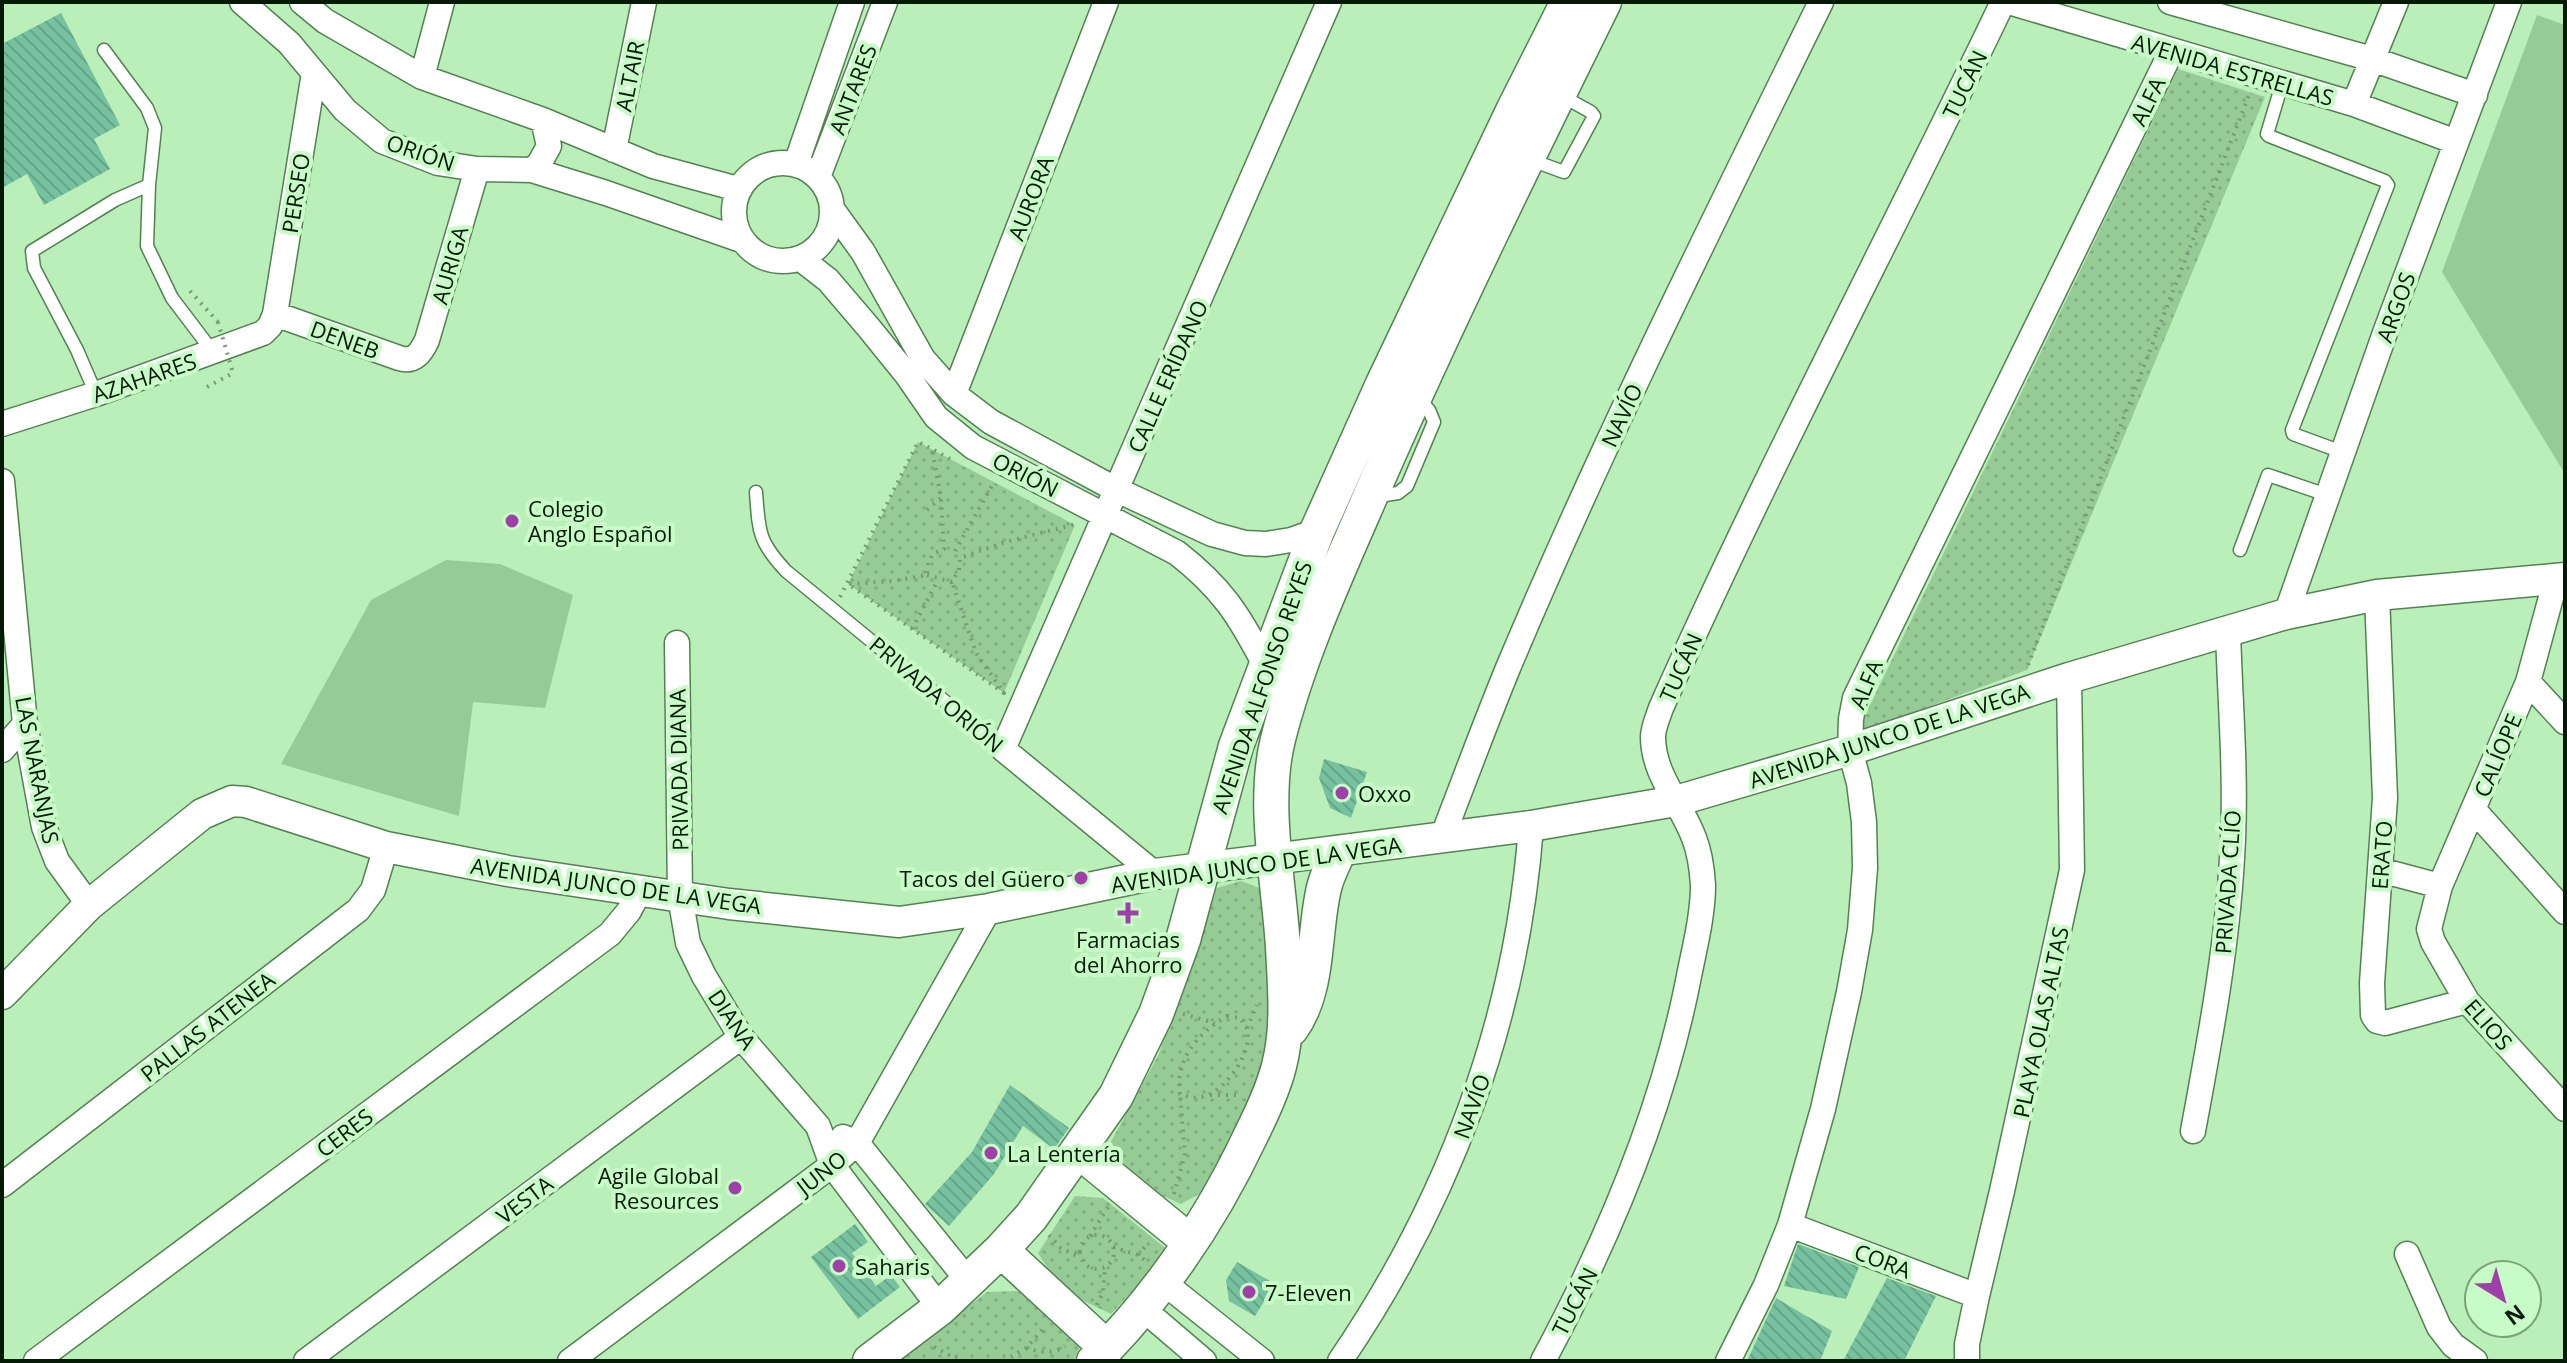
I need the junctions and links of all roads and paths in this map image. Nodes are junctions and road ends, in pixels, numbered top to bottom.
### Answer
1 (242, 2) edge
2 (302, 2) edge
3 (442, 2) edge
4 (644, 2) edge
5 (852, 2) edge
6 (885, 2) edge
7 (1106, 2) edge
8 (1329, 2) edge
9 (1568, 2) edge
10 (1604, 2) edge
11 (1821, 2) edge
12 (2006, 2) edge
13 (2170, 2) edge
14 (2396, 2) edge
15 (2509, 2) edge
16 (2237, 12) edge
17 (325, 21) junction
18 (104, 50) dead end
19 (2171, 52) junction
20 (2372, 59) junction
21 (308, 66) junction
22 (2256, 76) junction
23 (422, 77) junction
24 (2282, 84) junction
25 (2475, 95) junction
26 (2354, 104) junction
27 (543, 120) junction
28 (2456, 142) junction
29 (614, 150) junction
30 (796, 164) junction
31 (477, 169) junction
32 (532, 170) junction
33 (818, 177) junction
34 (149, 185) junction
35 (738, 189) junction
36 (832, 209) junction
37 (741, 240) junction
38 (801, 259) junction
39 (183, 284) dead end
40 (275, 314) junction
41 (213, 352) junction
42 (414, 358) joint
43 (207, 387) dead end
44 (96, 394) junction
45 (954, 394) junction
46 (2, 424) edge
47 (932, 449) junction
48 (2342, 452) junction
49 (957, 462) dead end
50 (982, 475) dead end
51 (1117, 490) junction
52 (756, 492) dead end
53 (3, 495) edge
54 (2327, 495) junction
55 (941, 498) junction
56 (927, 510) dead end
57 (1106, 515) junction
58 (1062, 517) dead end
59 (1075, 525) junction
60 (1317, 531) junction
61 (1069, 539) dead end
62 (944, 549) junction
63 (2240, 550) dead end
64 (955, 551) junction
65 (960, 558) junction
66 (927, 575) junction
67 (2561, 579) edge
68 (938, 580) junction
69 (952, 582) junction
70 (848, 584) junction
71 (2377, 595) junction
72 (833, 609) junction
73 (2286, 614) junction
74 (912, 629) junction
75 (2228, 631) junction
76 (677, 643) dead end
77 (1265, 665) junction
78 (2069, 678) junction
79 (1010, 679) dead end
80 (2528, 682) junction
81 (1004, 693) junction
82 (2017, 694) junction
83 (2565, 722) edge
84 (25, 724) junction
85 (1003, 749) junction
86 (2, 750) edge
87 (1850, 750) junction
88 (1676, 801) junction
89 (2474, 810) junction
90 (1531, 826) junction
91 (1442, 838) junction
92 (386, 847) junction
93 (1338, 853) junction
94 (1276, 860) junction
95 (1201, 870) junction
96 (2380, 870) junction
97 (1155, 874) junction
98 (2440, 886) junction
99 (639, 892) junction
100 (680, 896) junction
101 (89, 905) junction
102 (989, 909) junction
103 (2565, 912) edge
104 (2429, 929) joint
105 (2, 994) edge
106 (2467, 1001) junction
107 (741, 1037) junction
108 (1284, 1039) junction
109 (1180, 1094) junction
110 (2565, 1109) edge
111 (818, 1126) junction
112 (2193, 1131) dead end
113 (857, 1143) junction
114 (1079, 1151) junction
115 (832, 1165) junction
116 (2, 1185) edge
117 (1123, 1187) junction
118 (1031, 1217) junction
119 (1790, 1225) junction
120 (1178, 1232) junction
121 (1090, 1236) junction
122 (1113, 1247) junction
123 (1001, 1250) junction
124 (2407, 1254) dead end
125 (1083, 1259) junction
126 (1105, 1267) junction
127 (969, 1282) junction
128 (1157, 1289) junction
129 (1977, 1296) junction
130 (1060, 1304) junction
131 (940, 1308) junction
132 (1026, 1348) junction
133 (1101, 1350) edge
134 (1962, 1355) edge
135 (36, 1361) edge
136 (306, 1361) edge
137 (570, 1361) edge
138 (870, 1361) edge
139 (1004, 1361) edge
140 (1204, 1361) edge
141 (1262, 1361) edge
142 (1340, 1361) edge
143 (1543, 1361) edge
144 (1728, 1361) edge
145 (2475, 1361) edge

1 - 21 street, ORIÓN
2 - 17 street
3 - 23 street
4 - 29 street, ALTAIR
5 - 30 street, ANTARES
6 - 33 street, ANTARES
7 - 45 street, AURORA
8 - 51 street, CALLE ERÍDANO
9 - 60 main road, AVENIDA ALFONSO REYES
10 - 94 main road, AVENIDA ALFONSO REYES
11 - 91 street, NAVÍO
12 - 19 street, AVENIDA ESTRELLAS
12 - 88 street, TUCÁN
13 - 16 street, AVENIDA ESTRELLAS
14 - 20 street
15 - 25 street, ARGOS
16 - 20 street, AVENIDA ESTRELLAS
17 - 21 street
17 - 23 street
18 - 34 lane
19 - 22 street, AVENIDA ESTRELLAS
19 - 87 street, ALFA
20 - 25 street, AVENIDA ESTRELLAS
20 - 26 street
21 - 31 street, ORIÓN
21 - 40 street, PERSEO
22 - 24 street, AVENIDA ESTRELLAS
22 - 82 path
23 - 27 street
24 - 26 street, AVENIDA ESTRELLAS
24 - 48 lane
25 - 28 street, ARGOS
26 - 28 street, AVENIDA ESTRELLAS
27 - 29 street
27 - 32 street
28 - 48 street, ARGOS
29 - 35 street
30 - 33 street
30 - 35 street
31 - 32 street, ORIÓN
31 - 42 street, AURIGA
32 - 37 street, ORIÓN
33 - 36 street
34 - 41 lane
34 - 44 lane
35 - 37 street
36 - 38 street
36 - 45 street, ORIÓN
37 - 38 street
38 - 57 street, ORIÓN
39 - 43 path, bridge
40 - 41 street, AZAHARES
40 - 42 street, DENEB
41 - 44 street, AZAHARES
44 - 46 street, AZAHARES
45 - 51 street, ORIÓN
47 - 49 path
47 - 55 path
47 - 70 path
48 - 54 street, ARGOS
50 - 64 path
51 - 57 street, CALLE ERÍDANO
51 - 60 street, ORIÓN
52 - 72 lane, PRIVADA ORIÓN
53 - 84 street, LAS NARANJAS
54 - 63 lane
54 - 73 street, ARGOS
55 - 56 path
55 - 62 path
57 - 77 street, ORIÓN
57 - 85 street, CALLE ERÍDANO
58 - 59 path
59 - 61 path
59 - 65 path
60 - 77 main road, AVENIDA ALFONSO REYES
62 - 64 path
62 - 66 path
64 - 65 path
65 - 69 path
66 - 68 path
66 - 70 path
67 - 71 street, AVENIDA JUNCO DE LA VEGA
67 - 80 street, CALÍOPE
68 - 69 path
68 - 74 path
69 - 81 path
70 - 72 path
70 - 74 path
71 - 73 street, AVENIDA JUNCO DE LA VEGA
71 - 96 street, ERATO
72 - 85 lane, PRIVADA ORIÓN
73 - 75 street, AVENIDA JUNCO DE LA VEGA
74 - 81 path
75 - 78 street, AVENIDA JUNCO DE LA VEGA
75 - 112 street, PRIVADA CLÍO
76 - 100 street, PRIVADA DIANA
77 - 95 main road, AVENIDA ALFONSO REYES
78 - 82 street, AVENIDA JUNCO DE LA VEGA
78 - 129 street, PLAYA OLAS ALTAS
79 - 81 path
80 - 83 street
80 - 89 street, CALÍOPE
82 - 87 street, AVENIDA JUNCO DE LA VEGA
84 - 86 street
84 - 101 street, LAS NARANJAS
85 - 97 street, PRIVADA ORIÓN
87 - 88 street, AVENIDA JUNCO DE LA VEGA
87 - 119 street, ALFA
88 - 90 street, AVENIDA JUNCO DE LA VEGA
88 - 143 street, TUCÁN
89 - 98 street, CALÍOPE
89 - 103 street
90 - 91 street, AVENIDA JUNCO DE LA VEGA
90 - 142 street, NAVÍO
91 - 93 street, AVENIDA JUNCO DE LA VEGA
92 - 99 street, AVENIDA JUNCO DE LA VEGA
92 - 101 street, AVENIDA JUNCO DE LA VEGA
92 - 116 street, PALLAS ATENEA
93 - 94 street, AVENIDA JUNCO DE LA VEGA
93 - 108 main road
94 - 95 street, AVENIDA JUNCO DE LA VEGA
94 - 108 main road, AVENIDA ALFONSO REYES
95 - 97 street, AVENIDA JUNCO DE LA VEGA
95 - 114 main road, AVENIDA ALFONSO REYES
96 - 98 street
96 - 106 street, ERATO
97 - 102 street, AVENIDA JUNCO DE LA VEGA
98 - 104 street, CALÍOPE
99 - 100 street, AVENIDA JUNCO DE LA VEGA
99 - 135 street, CERES
100 - 102 street, AVENIDA JUNCO DE LA VEGA
100 - 107 street, DIANA
101 - 105 street, AVENIDA JUNCO DE LA VEGA
102 - 113 street, JUNO
104 - 106 street, ELIOS
106 - 110 street, ELIOS
107 - 111 street, DIANA
107 - 136 street, VESTA
108 - 120 main road, AVENIDA ALFONSO REYES
109 - 109 path
109 - 120 path
111 - 113 street, DIANA
111 - 115 street, DIANA
113 - 115 street, JUNO
113 - 127 street, DIANA
114 - 117 main road
114 - 118 main road, AVENIDA ALFONSO REYES
115 - 131 street, DIANA
115 - 137 street, JUNO
117 - 120 main road
117 - 121 path
118 - 123 main road, AVENIDA ALFONSO REYES
118 - 125 path
119 - 129 street, CORA
119 - 144 street, ALFA
120 - 128 main road, AVENIDA ALFONSO REYES
121 - 122 path
121 - 125 path
122 - 126 path
122 - 128 path
123 - 127 main road, AVENIDA ALFONSO REYES
123 - 130 main road
124 - 145 street
125 - 126 path
126 - 133 path
127 - 131 main road, AVENIDA ALFONSO REYES
128 - 133 main road, AVENIDA ALFONSO REYES
128 - 140 street
128 - 141 street
129 - 134 street, PLAYA OLAS ALTAS
130 - 132 path
130 - 133 main road
131 - 138 main road, AVENIDA ALFONSO REYES
132 - 133 path
132 - 139 path

